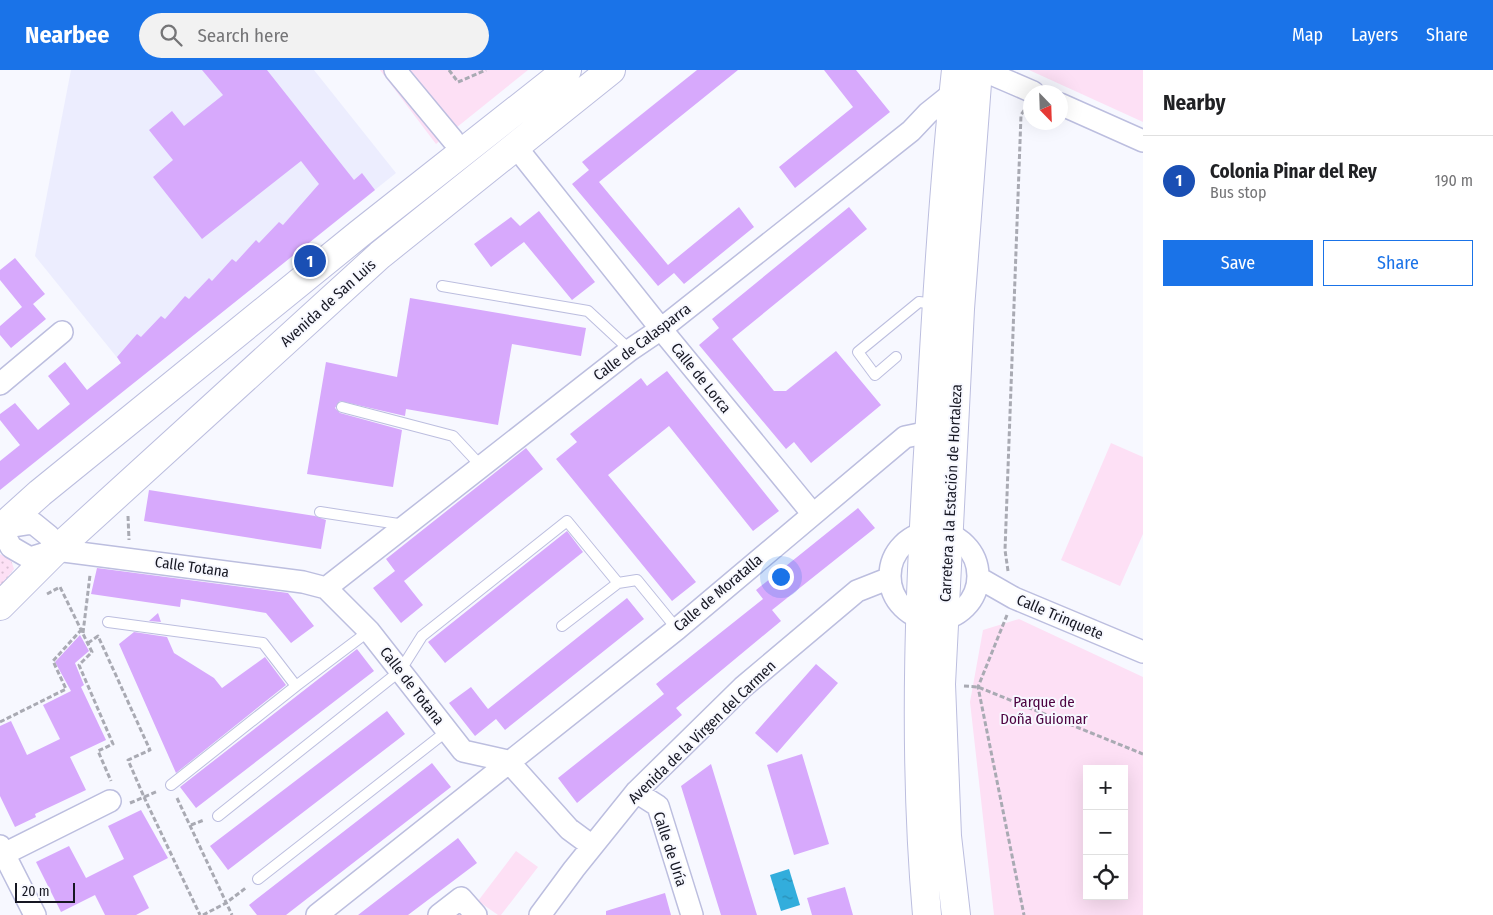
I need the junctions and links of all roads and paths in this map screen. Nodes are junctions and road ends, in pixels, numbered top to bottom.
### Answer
1 (395, 70) edge
2 (449, 70) edge
3 (486, 70) edge
4 (567, 70) edge
5 (611, 70) edge
6 (978, 70) edge
7 (982, 70) edge
8 (954, 81) edge
9 (1023, 96) edge
10 (1068, 108) edge
11 (1023, 112) edge
12 (453, 140) dead end
13 (1143, 141) edge
14 (516, 147) junction
15 (442, 286) dead end
16 (937, 304) junction
17 (661, 329) junction
18 (62, 332) dead end
19 (630, 350) junction
20 (896, 357) dead end
21 (0, 384) edge
22 (342, 407) dead end
23 (929, 432) junction
24 (481, 466) junction
25 (320, 512) dead end
26 (812, 513) junction
27 (406, 525) junction
28 (0, 528) edge
29 (936, 533) junction
30 (56, 550) junction
31 (890, 578) junction
32 (979, 578) junction
33 (618, 583) junction
34 (60, 587) dead end
35 (326, 588) junction
36 (1014, 598) junction
37 (0, 606) edge
38 (932, 618) junction
39 (108, 622) dead end
40 (562, 626) dead end
41 (676, 629) junction
42 (81, 630) junction
43 (369, 631) junction
44 (88, 643) junction
45 (1143, 652) edge
46 (400, 671) junction
47 (941, 684) junction
48 (296, 686) junction
49 (978, 687) junction
50 (0, 722) edge
51 (447, 731) junction
52 (1143, 754) edge
53 (508, 761) junction
54 (171, 785) junction
55 (636, 792) junction
56 (112, 794) joint
57 (144, 797) junction
58 (218, 816) dead end
59 (592, 846) junction
60 (2, 850) edge
61 (258, 879) joint
62 (226, 904) junction
63 (35, 915) edge
64 (202, 915) edge
65 (232, 915) edge
66 (317, 915) edge
67 (439, 915) edge
68 (476, 915) edge
69 (540, 915) edge
70 (692, 915) edge
71 (927, 915) edge
72 (956, 915) edge
73 (1024, 915) edge

1 - 12 street
2 - 3 path
4 - 28 street, Avenida de San Luis
5 - 14 street, Avenida de San Luis
6 - 29 street, Carretera a la Estación de Hortaleza
7 - 9 street
8 - 16 street, Carretera a la Estación de Hortaleza
8 - 17 street, Calle de Calasparra
10 - 13 street
11 - 36 path
14 - 17 street, Calle de Lorca
14 - 30 street, Avenida de San Luis
15 - 19 lane
16 - 20 lane
16 - 23 street, Carretera a la Estación de Hortaleza
17 - 19 street, Calle de Calasparra
17 - 26 street, Calle de Lorca
18 - 21 street
19 - 24 street, Calle de Calasparra
22 - 24 lane
23 - 26 street, Calle de Moratalla
23 - 29 street, Carretera a la Estación de Hortaleza
24 - 27 street, Calle de Calasparra
25 - 27 lane
26 - 41 street, Calle de Moratalla
27 - 35 street, Calle de Calasparra
28 - 30 street
28 - 30 street, Avenida de San Luis
29 - 31 street
29 - 32 street
29 - 38 street, Carretera a la Estación de Hortaleza
30 - 35 street, Calle Totana
30 - 37 street, Avenida de San Luis
31 - 38 street
31 - 55 street, Avenida de la Virgen del Carmen
32 - 36 street, Calle Trinquete
32 - 38 street
33 - 40 lane
33 - 41 lane
33 - 46 lane
34 - 42 path
35 - 43 street, Calle de Totana
36 - 45 street, Calle Trinquete
36 - 49 path
38 - 47 street, Carretera a la Estación de Hortaleza
38 - 71 street, Carretera a la Estación de Hortaleza
39 - 48 lane
41 - 53 street, Calle de Moratalla
42 - 44 path
42 - 50 path
43 - 46 street, Calle de Totana
43 - 48 lane
44 - 56 path
44 - 57 path
46 - 51 street, Calle de Totana
46 - 58 lane
47 - 49 path
47 - 72 street, Carretera a la Estación de Hortaleza
48 - 54 lane
49 - 52 path
49 - 73 path
51 - 53 street, Calle de Totana
51 - 61 lane
53 - 59 street
53 - 66 street
54 - 57 path
54 - 62 path
55 - 59 street, Avenida de la Virgen del Carmen
55 - 70 street, Calle de Uría
56 - 60 street
57 - 64 path
59 - 69 street, Avenida de la Virgen del Carmen
60 - 63 street
61 - 62 path
62 - 64 path
62 - 65 path
67 - 68 street

